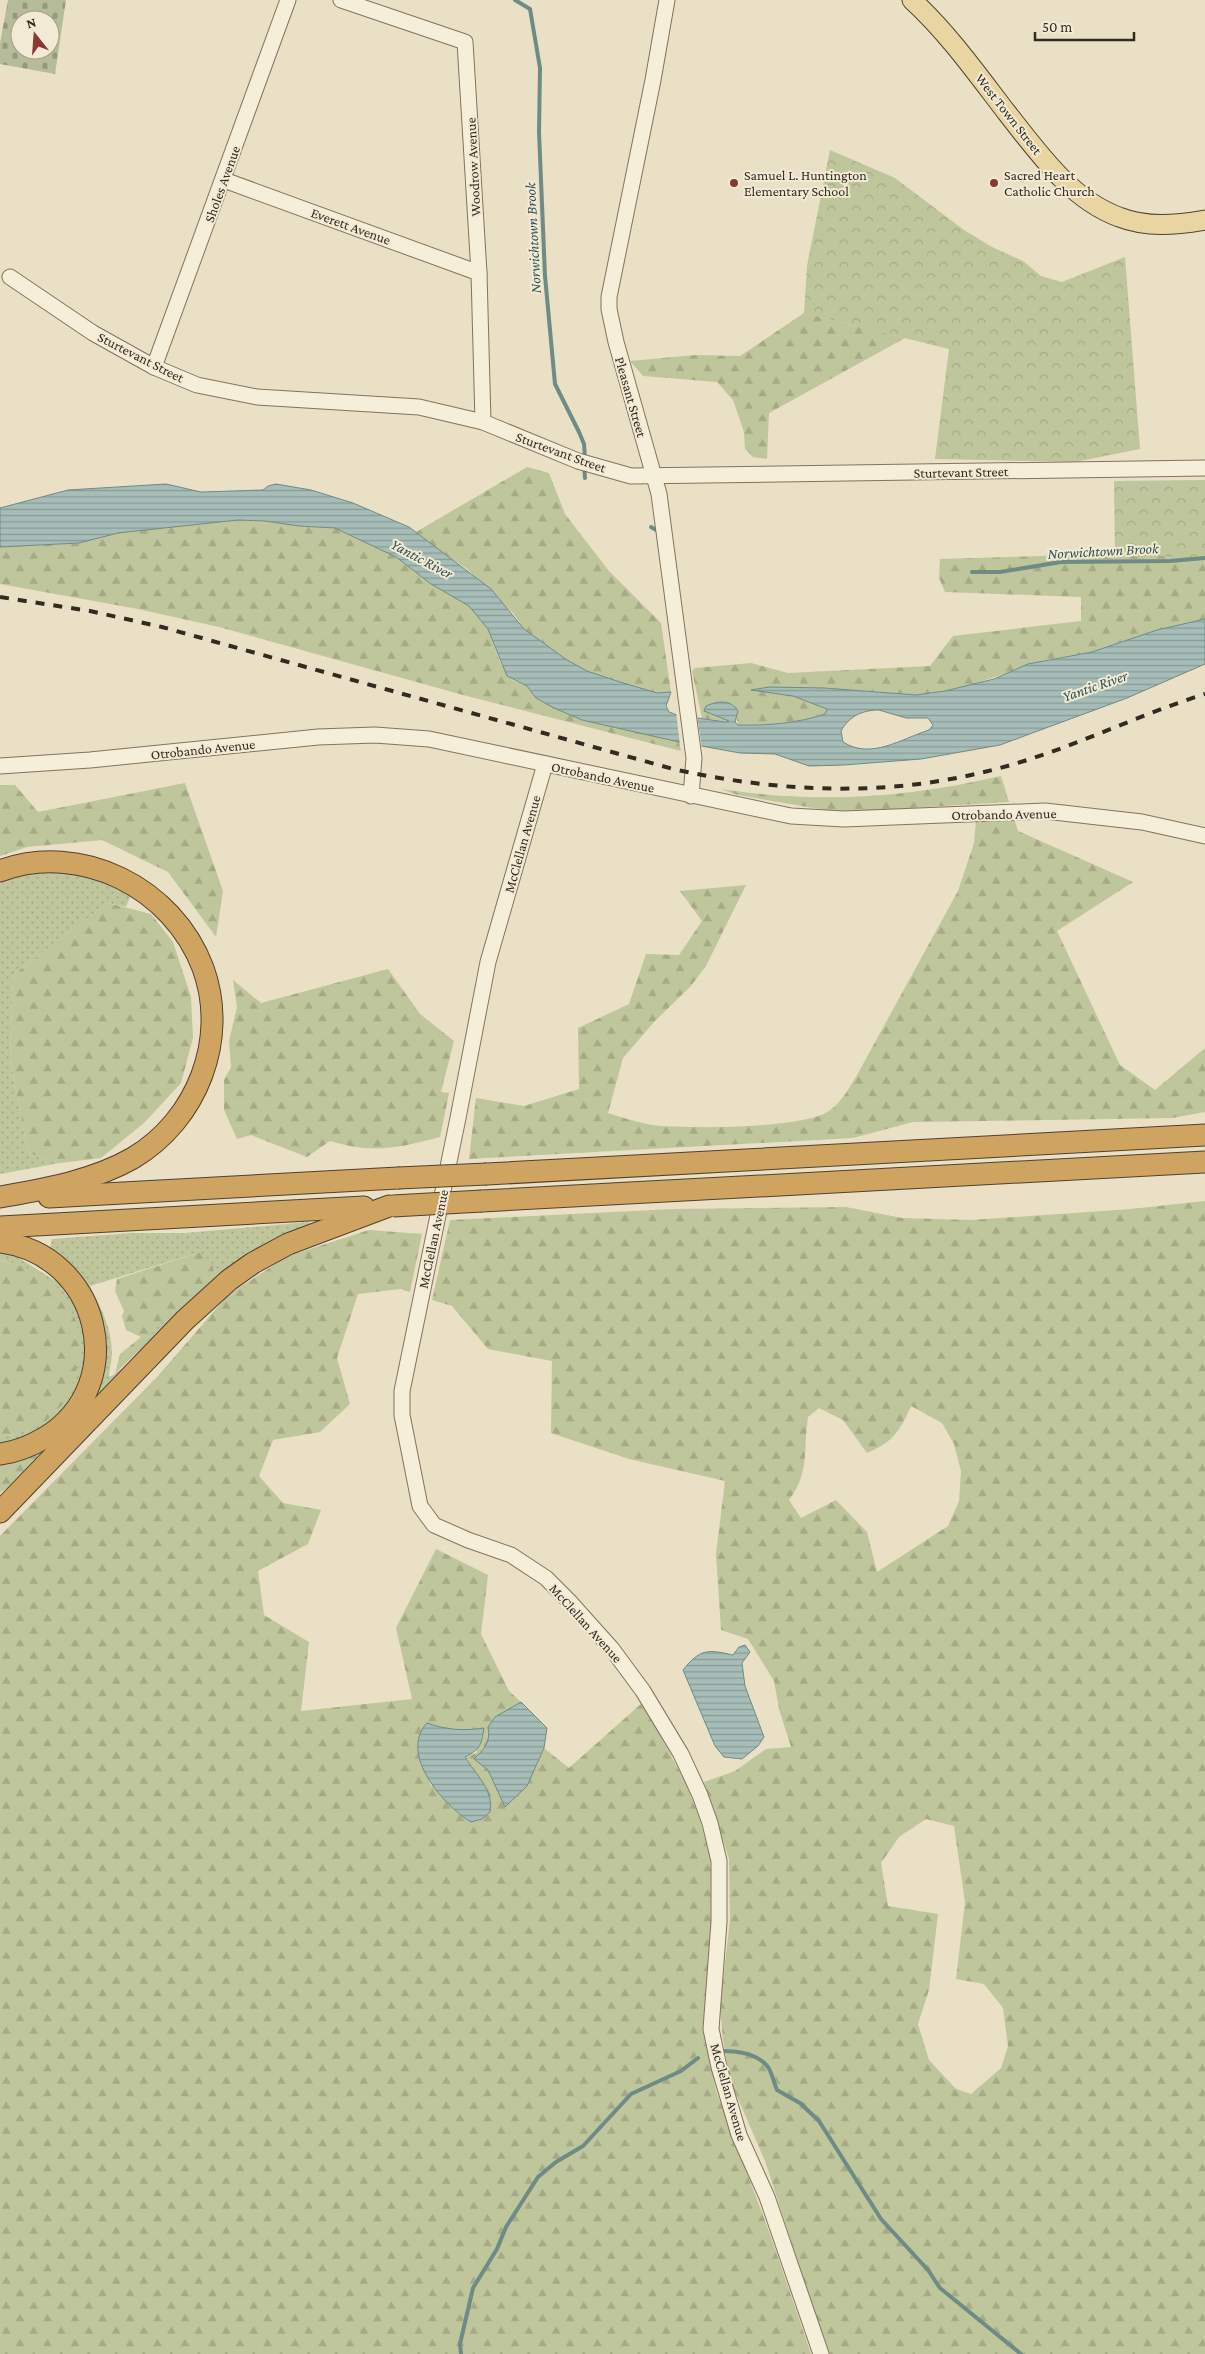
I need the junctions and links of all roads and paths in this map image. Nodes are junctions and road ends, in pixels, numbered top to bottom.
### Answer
1 (288, 0) edge
2 (341, 0) edge
3 (667, 0) edge
4 (912, 0) edge
5 (224, 180) junction
6 (1205, 220) edge
7 (479, 273) junction
8 (10, 277) dead end
9 (154, 367) junction
10 (483, 422) junction
11 (1205, 468) edge
12 (654, 477) junction
13 (545, 764) junction
14 (0, 766) edge
15 (691, 796) junction
16 (1205, 836) edge
17 (0, 871) edge
18 (1205, 1135) edge
19 (1205, 1162) edge
20 (0, 1198) edge
21 (391, 1206) junction
22 (0, 1227) edge
23 (0, 1242) edge
24 (0, 1454) edge
25 (0, 1512) edge
26 (821, 2354) edge

1 - 5 street, Sholes Avenue
2 - 7 street, Woodrow Avenue
3 - 12 street, Pleasant Street
4 - 6 main road, West Town Street
5 - 7 street, Everett Avenue
5 - 9 street, Sholes Avenue
7 - 10 street, Woodrow Avenue
8 - 9 street, Sturtevant Street
9 - 10 street, Sturtevant Street
10 - 12 street, Sturtevant Street
11 - 12 street, Sturtevant Street
12 - 15 street, Pleasant Street
13 - 14 street, Otrobando Avenue
13 - 15 street, Otrobando Avenue
13 - 26 street, McClellan Avenue
15 - 16 street, Otrobando Avenue
17 - 20 highway
18 - 20 highway, bridge
19 - 21 highway, bridge
21 - 22 highway
21 - 25 highway
23 - 24 highway

